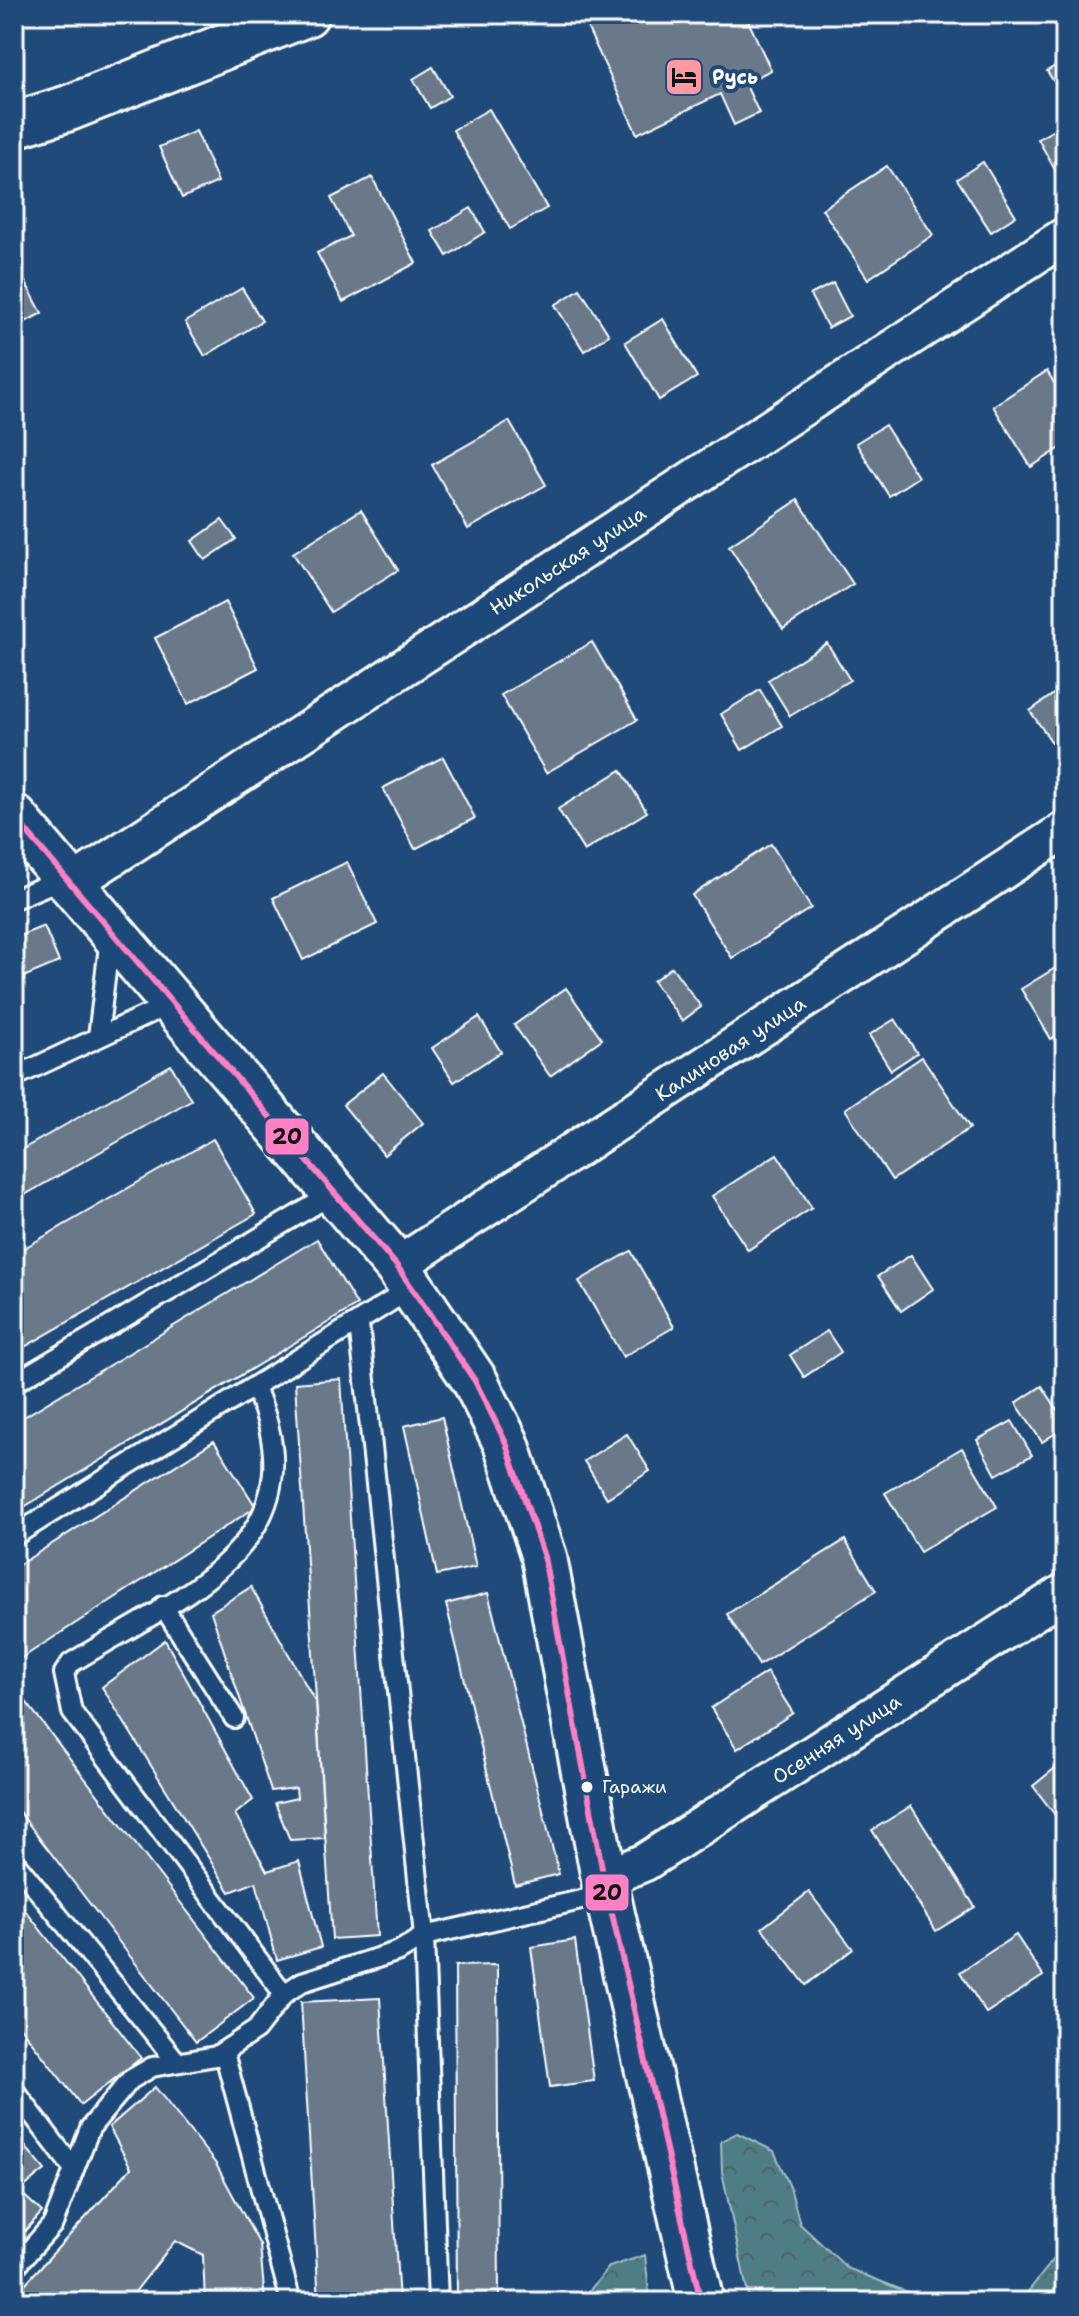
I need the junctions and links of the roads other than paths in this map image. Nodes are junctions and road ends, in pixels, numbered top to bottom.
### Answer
1 (306, 14) edge
2 (14, 125) edge
3 (1065, 236) edge
4 (14, 817) edge
5 (1065, 830) edge
6 (67, 882) junction
7 (14, 899) edge
8 (110, 932) junction
9 (172, 1003) junction
10 (98, 1037) junction
11 (14, 1077) edge
12 (336, 1192) junction
13 (404, 1277) junction
14 (359, 1324) junction
15 (14, 1383) edge
16 (255, 1388) junction
17 (14, 1536) edge
18 (1065, 1592) edge
19 (163, 1606) junction
20 (234, 1718) dead end
21 (14, 1861) edge
22 (606, 1886) junction
23 (424, 1936) junction
24 (284, 1994) junction
25 (224, 2052) junction
26 (177, 2062) junction
27 (14, 2090) edge
28 (73, 2168) junction
29 (14, 2268) edge
30 (291, 2302) edge
31 (438, 2302) edge
32 (701, 2302) edge

1 - 2 street
3 - 6 street, Никольская улица
4 - 6 street
5 - 13 street, Калиновая улица
6 - 7 lane
6 - 8 street
8 - 9 street
8 - 10 lane
9 - 10 lane
9 - 12 street
10 - 11 lane
12 - 13 street
12 - 15 lane
13 - 14 lane
13 - 22 street
14 - 16 lane
14 - 23 lane
16 - 17 lane
16 - 19 lane
18 - 22 street, Осенняя улица
19 - 20 lane
19 - 24 lane
21 - 26 lane
22 - 23 lane
22 - 32 street
23 - 24 lane
23 - 31 lane
24 - 25 lane
25 - 26 lane
25 - 30 lane
26 - 28 lane
27 - 28 lane
28 - 29 lane

